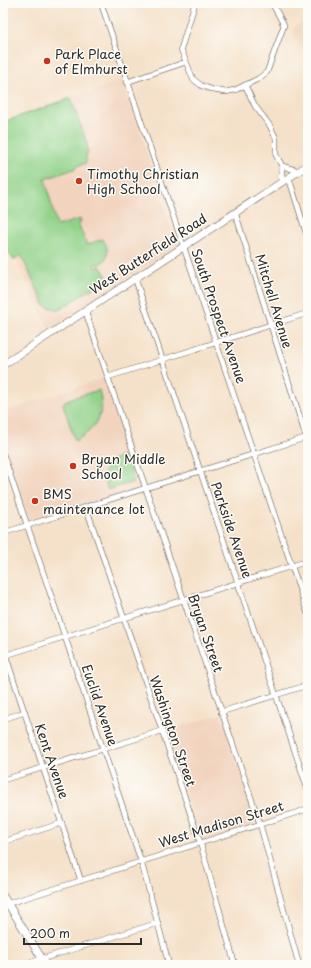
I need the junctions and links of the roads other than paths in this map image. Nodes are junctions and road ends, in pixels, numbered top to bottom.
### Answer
1 (101, 3) edge
2 (194, 3) edge
3 (272, 3) edge
4 (186, 62) junction
5 (127, 82) junction
6 (245, 86) junction
7 (308, 165) edge
8 (282, 166) junction
9 (299, 171) junction
10 (289, 178) junction
11 (281, 182) junction
12 (235, 212) junction
13 (308, 239) edge
14 (184, 245) junction
15 (136, 278) junction
16 (85, 310) junction
17 (308, 313) edge
18 (270, 326) junction
19 (216, 342) junction
20 (162, 358) junction
21 (3, 365) edge
22 (108, 376) junction
23 (308, 439) edge
24 (3, 454) edge
25 (254, 454) junction
26 (200, 471) junction
27 (145, 488) junction
28 (86, 507) junction
29 (27, 525) junction
30 (3, 533) edge
31 (308, 562) edge
32 (292, 566) junction
33 (238, 583) junction
34 (183, 600) junction
35 (308, 614) edge
36 (124, 619) junction
37 (65, 637) junction
38 (3, 648) edge
39 (4, 656) edge
40 (308, 685) edge
41 (276, 695) junction
42 (24, 712) junction
43 (221, 712) junction
44 (3, 719) edge
45 (161, 731) junction
46 (103, 749) junction
47 (43, 768) junction
48 (3, 780) edge
49 (308, 790) edge
50 (308, 809) edge
51 (62, 823) junction
52 (260, 824) junction
53 (3, 842) edge
54 (200, 842) junction
55 (141, 862) junction
56 (81, 880) junction
57 (3, 896) edge
58 (5, 904) edge
59 (158, 923) junction
60 (44, 962) edge
61 (22, 965) edge
62 (170, 965) edge
63 (234, 965) edge
64 (299, 965) edge

1 - 5 street, South Prospect Avenue
2 - 4 street
3 - 6 street
4 - 5 street
4 - 6 street
5 - 14 street, South Prospect Avenue
6 - 8 street
7 - 9 main road, West Butterfield Road
8 - 9 street
8 - 11 street
9 - 10 main road, West Butterfield Road
10 - 11 main road, West Butterfield Road
10 - 13 street
11 - 12 main road, West Butterfield Road
12 - 14 main road, West Butterfield Road
12 - 18 street, Mitchell Avenue
14 - 15 main road, West Butterfield Road
14 - 19 street, South Prospect Avenue
15 - 16 main road, West Butterfield Road
15 - 20 street, Parkside Avenue
16 - 21 main road, West Butterfield Road
16 - 22 street, Bryan Street
17 - 18 street
18 - 19 street
18 - 23 street, Mitchell Avenue
19 - 20 street
19 - 25 street, South Prospect Avenue
20 - 22 street
20 - 26 street, Parkside Avenue
22 - 27 street, Bryan Street
23 - 25 street
24 - 29 street, Euclid Avenue
25 - 26 street
25 - 32 street, South Prospect Avenue
26 - 27 street
26 - 33 street, Parkside Avenue
27 - 28 street
27 - 34 street, Bryan Street
28 - 29 street
28 - 36 street, Washington Street
29 - 30 street
29 - 37 street, Euclid Avenue
31 - 32 street
32 - 33 street
32 - 35 street, South Prospect Avenue
33 - 34 street
33 - 41 street, Parkside Avenue
34 - 36 street
34 - 43 street, Bryan Street
36 - 37 street
36 - 45 street, Washington Street
37 - 39 street
37 - 46 street, Euclid Avenue
38 - 39 street, Kent Avenue
39 - 42 street, Kent Avenue
40 - 41 street
41 - 43 street
41 - 49 street, Parkside Avenue
42 - 44 street
42 - 47 street, Kent Avenue
43 - 52 street, Bryan Street
45 - 46 street
45 - 54 street, Washington Street
46 - 47 street
46 - 55 street, Euclid Avenue
47 - 48 street
47 - 51 street, Kent Avenue
50 - 52 street, West Madison Street
51 - 53 street
51 - 56 street, Kent Avenue
52 - 54 street, West Madison Street
52 - 64 street, Bryan Street
54 - 55 street, West Madison Street
54 - 63 street, Washington Street
55 - 56 street, West Madison Street
55 - 59 street, Euclid Avenue
56 - 58 street, West Madison Street
57 - 58 main road
58 - 60 main road
59 - 60 street
59 - 62 street, Euclid Avenue
60 - 61 street

